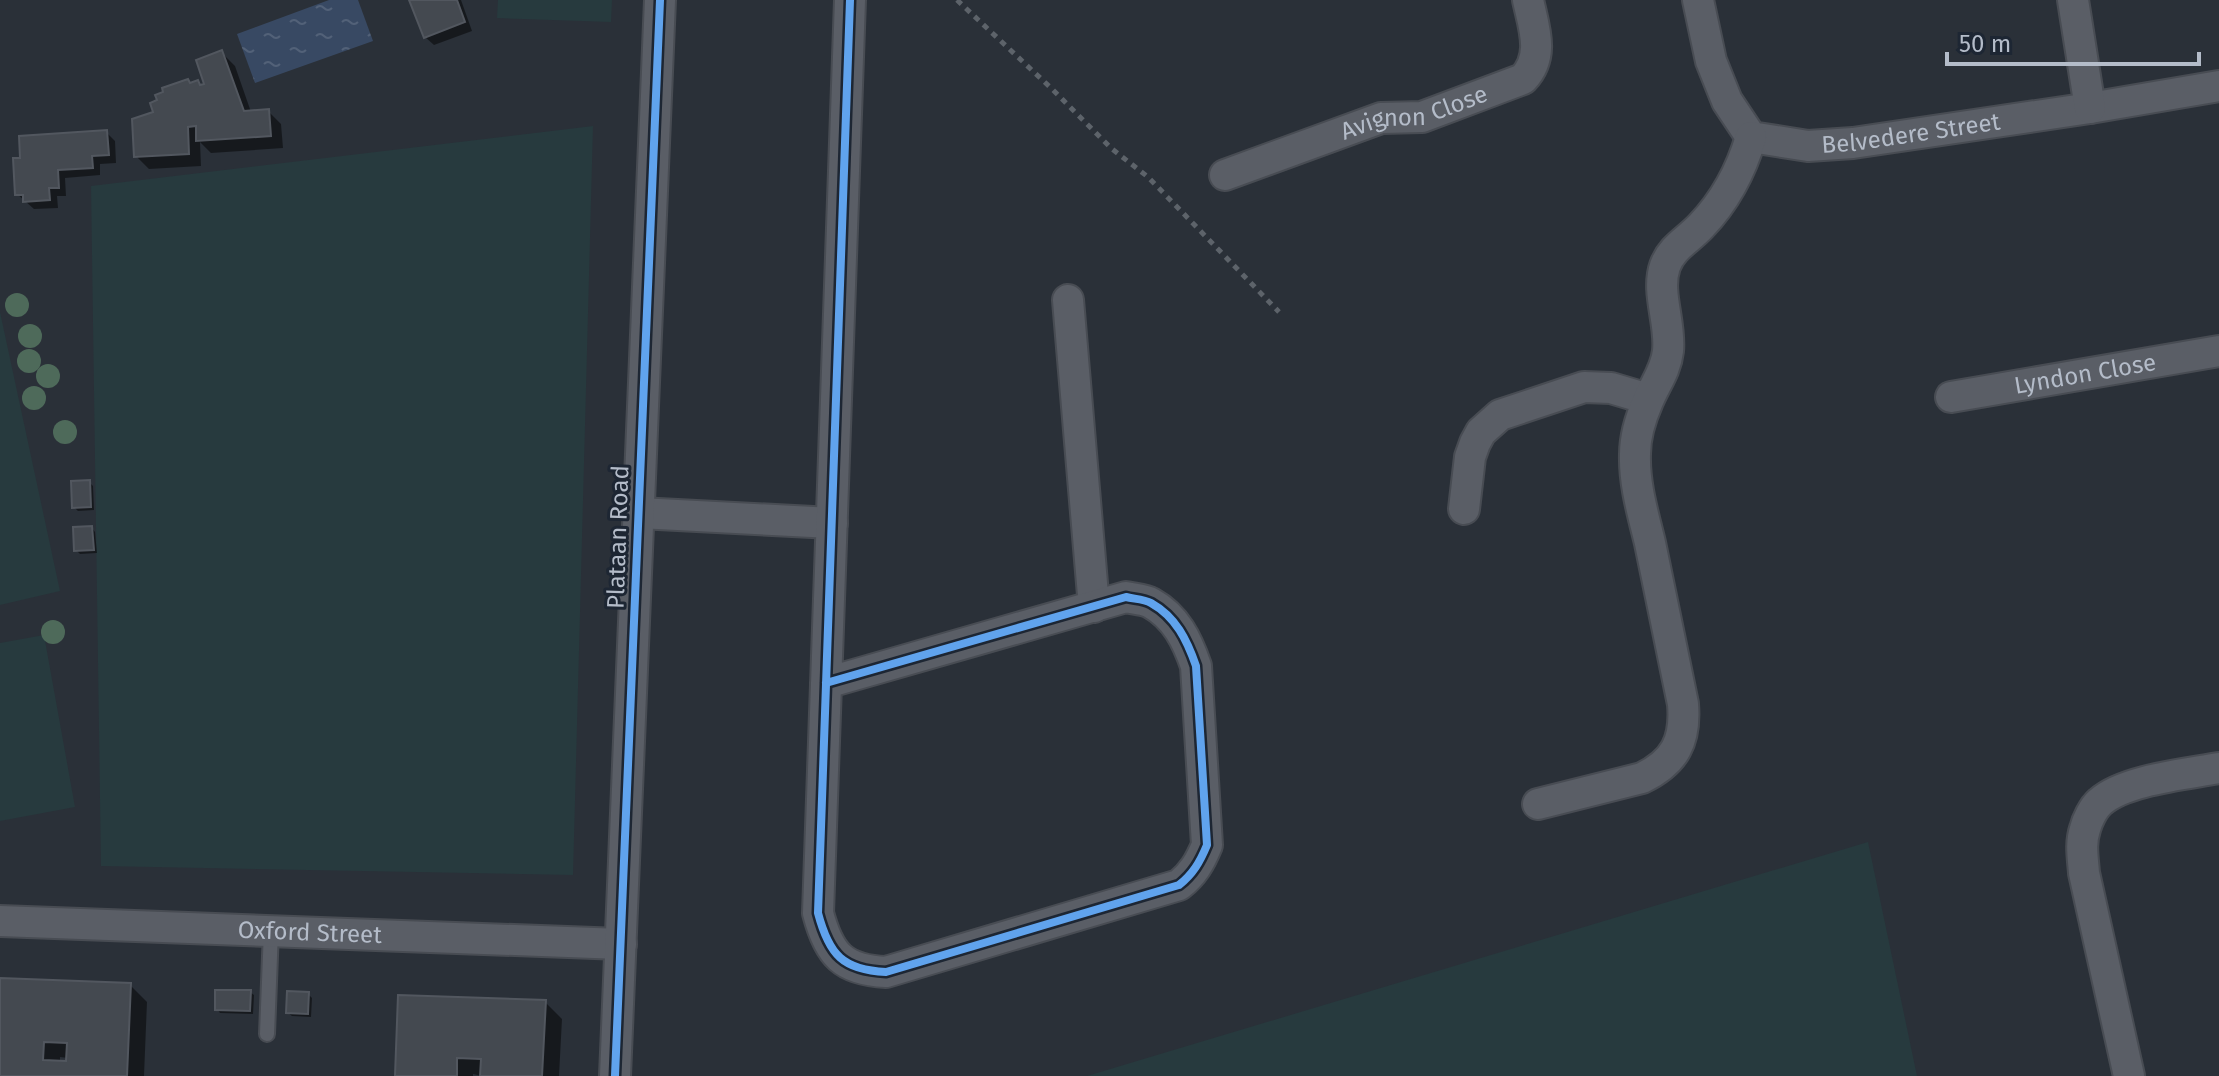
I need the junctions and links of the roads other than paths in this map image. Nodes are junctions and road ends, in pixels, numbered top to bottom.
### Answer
1 (660, 0) edge
2 (850, 0) edge
3 (1528, 0) edge
4 (1698, 0) edge
5 (2073, 0) edge
6 (2219, 86) edge
7 (2090, 108) junction
8 (1751, 137) junction
9 (1225, 175) dead end
10 (1068, 300) dead end
11 (2219, 351) edge
12 (1951, 397) dead end
13 (1648, 399) junction
14 (1464, 509) dead end
15 (639, 513) junction
16 (832, 523) junction
17 (1094, 607) junction
18 (826, 683) junction
19 (2219, 768) edge
20 (1538, 804) dead end
21 (0, 921) edge
22 (271, 930) junction
23 (621, 944) junction
24 (267, 1034) dead end
25 (615, 1076) edge
26 (2129, 1076) edge

1 - 15 street, Plataan Road
2 - 16 street
3 - 9 street, Avignon Close
4 - 8 street
5 - 7 street
6 - 7 street, Belvedere Street
7 - 8 street, Belvedere Street
8 - 13 street
10 - 17 street
11 - 12 street, Lyndon Close
13 - 14 street
13 - 20 street
15 - 16 street
15 - 23 street, Plataan Road
16 - 18 street
17 - 18 street
17 - 18 street
19 - 26 street
21 - 22 street, Oxford Street
22 - 23 street, Oxford Street
22 - 24 lane
23 - 25 street, Plataan Road

